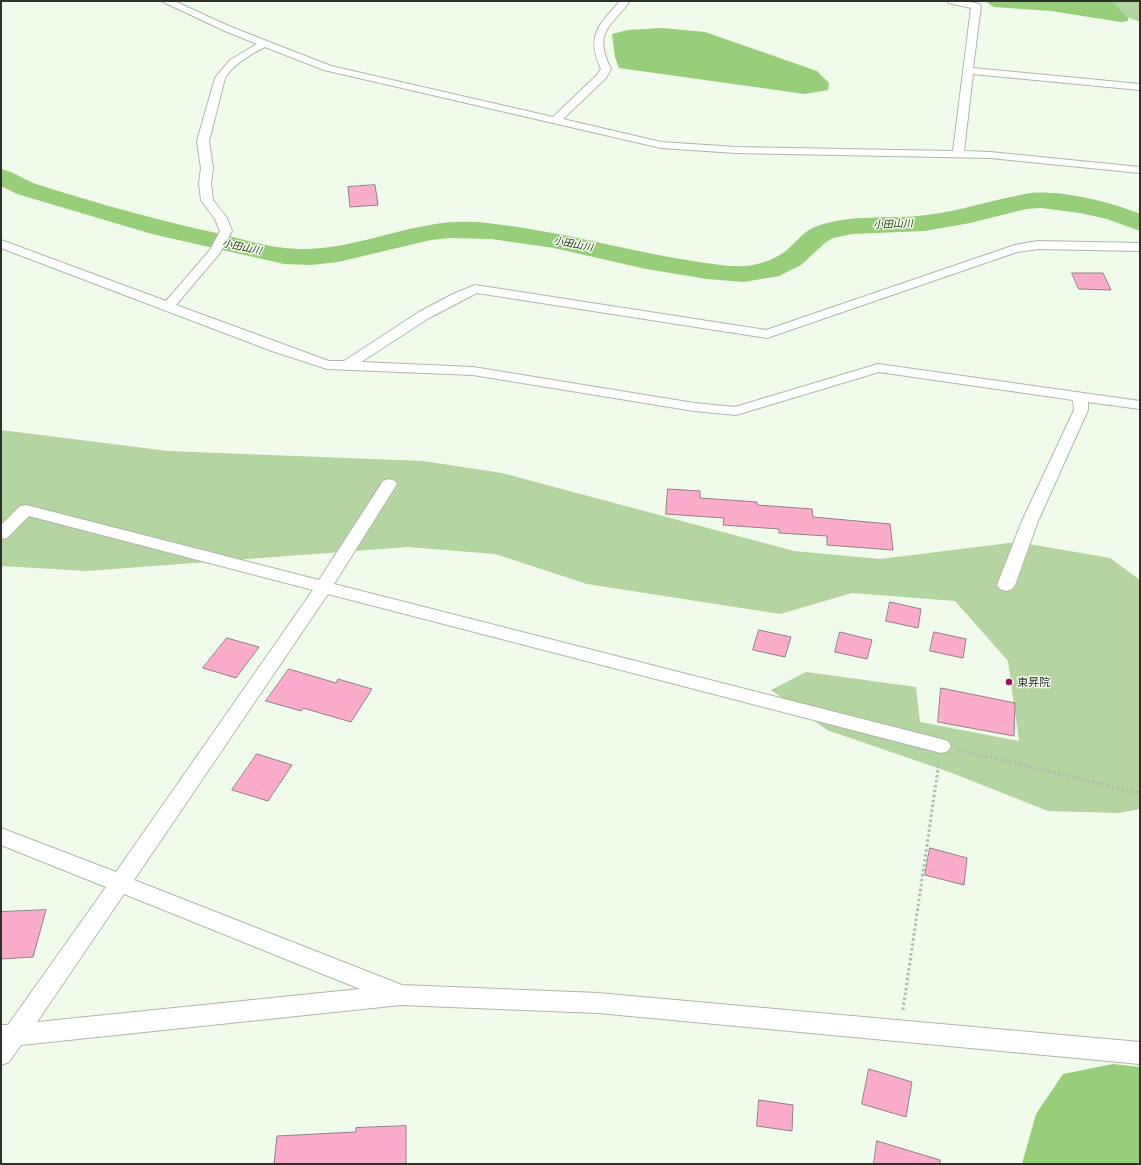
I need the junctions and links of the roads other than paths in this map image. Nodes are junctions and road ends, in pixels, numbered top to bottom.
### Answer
1 (166, 1) edge
2 (625, 1) edge
3 (952, 1) edge
4 (263, 44) junction
5 (968, 71) junction
6 (1140, 87) edge
7 (555, 122) junction
8 (958, 153) junction
9 (1140, 170) edge
10 (1, 244) edge
11 (1140, 247) edge
12 (168, 307) junction
13 (345, 367) junction
14 (1080, 396) junction
15 (1140, 405) edge
16 (389, 484) dead end
17 (1, 534) edge
18 (1006, 585) dead end
19 (323, 588) junction
20 (941, 746) road end
21 (1, 836) edge
22 (120, 883) junction
23 (401, 995) junction
24 (7, 1036) edge
25 (1140, 1053) edge
26 (1, 1054) edge

1 - 4 street
2 - 7 street
3 - 5 street
4 - 7 street
4 - 12 street
5 - 6 street
5 - 8 street
7 - 8 street
8 - 9 street
10 - 12 street
11 - 13 street
12 - 13 street
13 - 14 street
14 - 15 street
14 - 18 street
16 - 19 street
17 - 19 street
19 - 20 street
19 - 22 street
21 - 22 street
22 - 23 street
22 - 24 street
23 - 24 street
23 - 25 street
24 - 26 street

